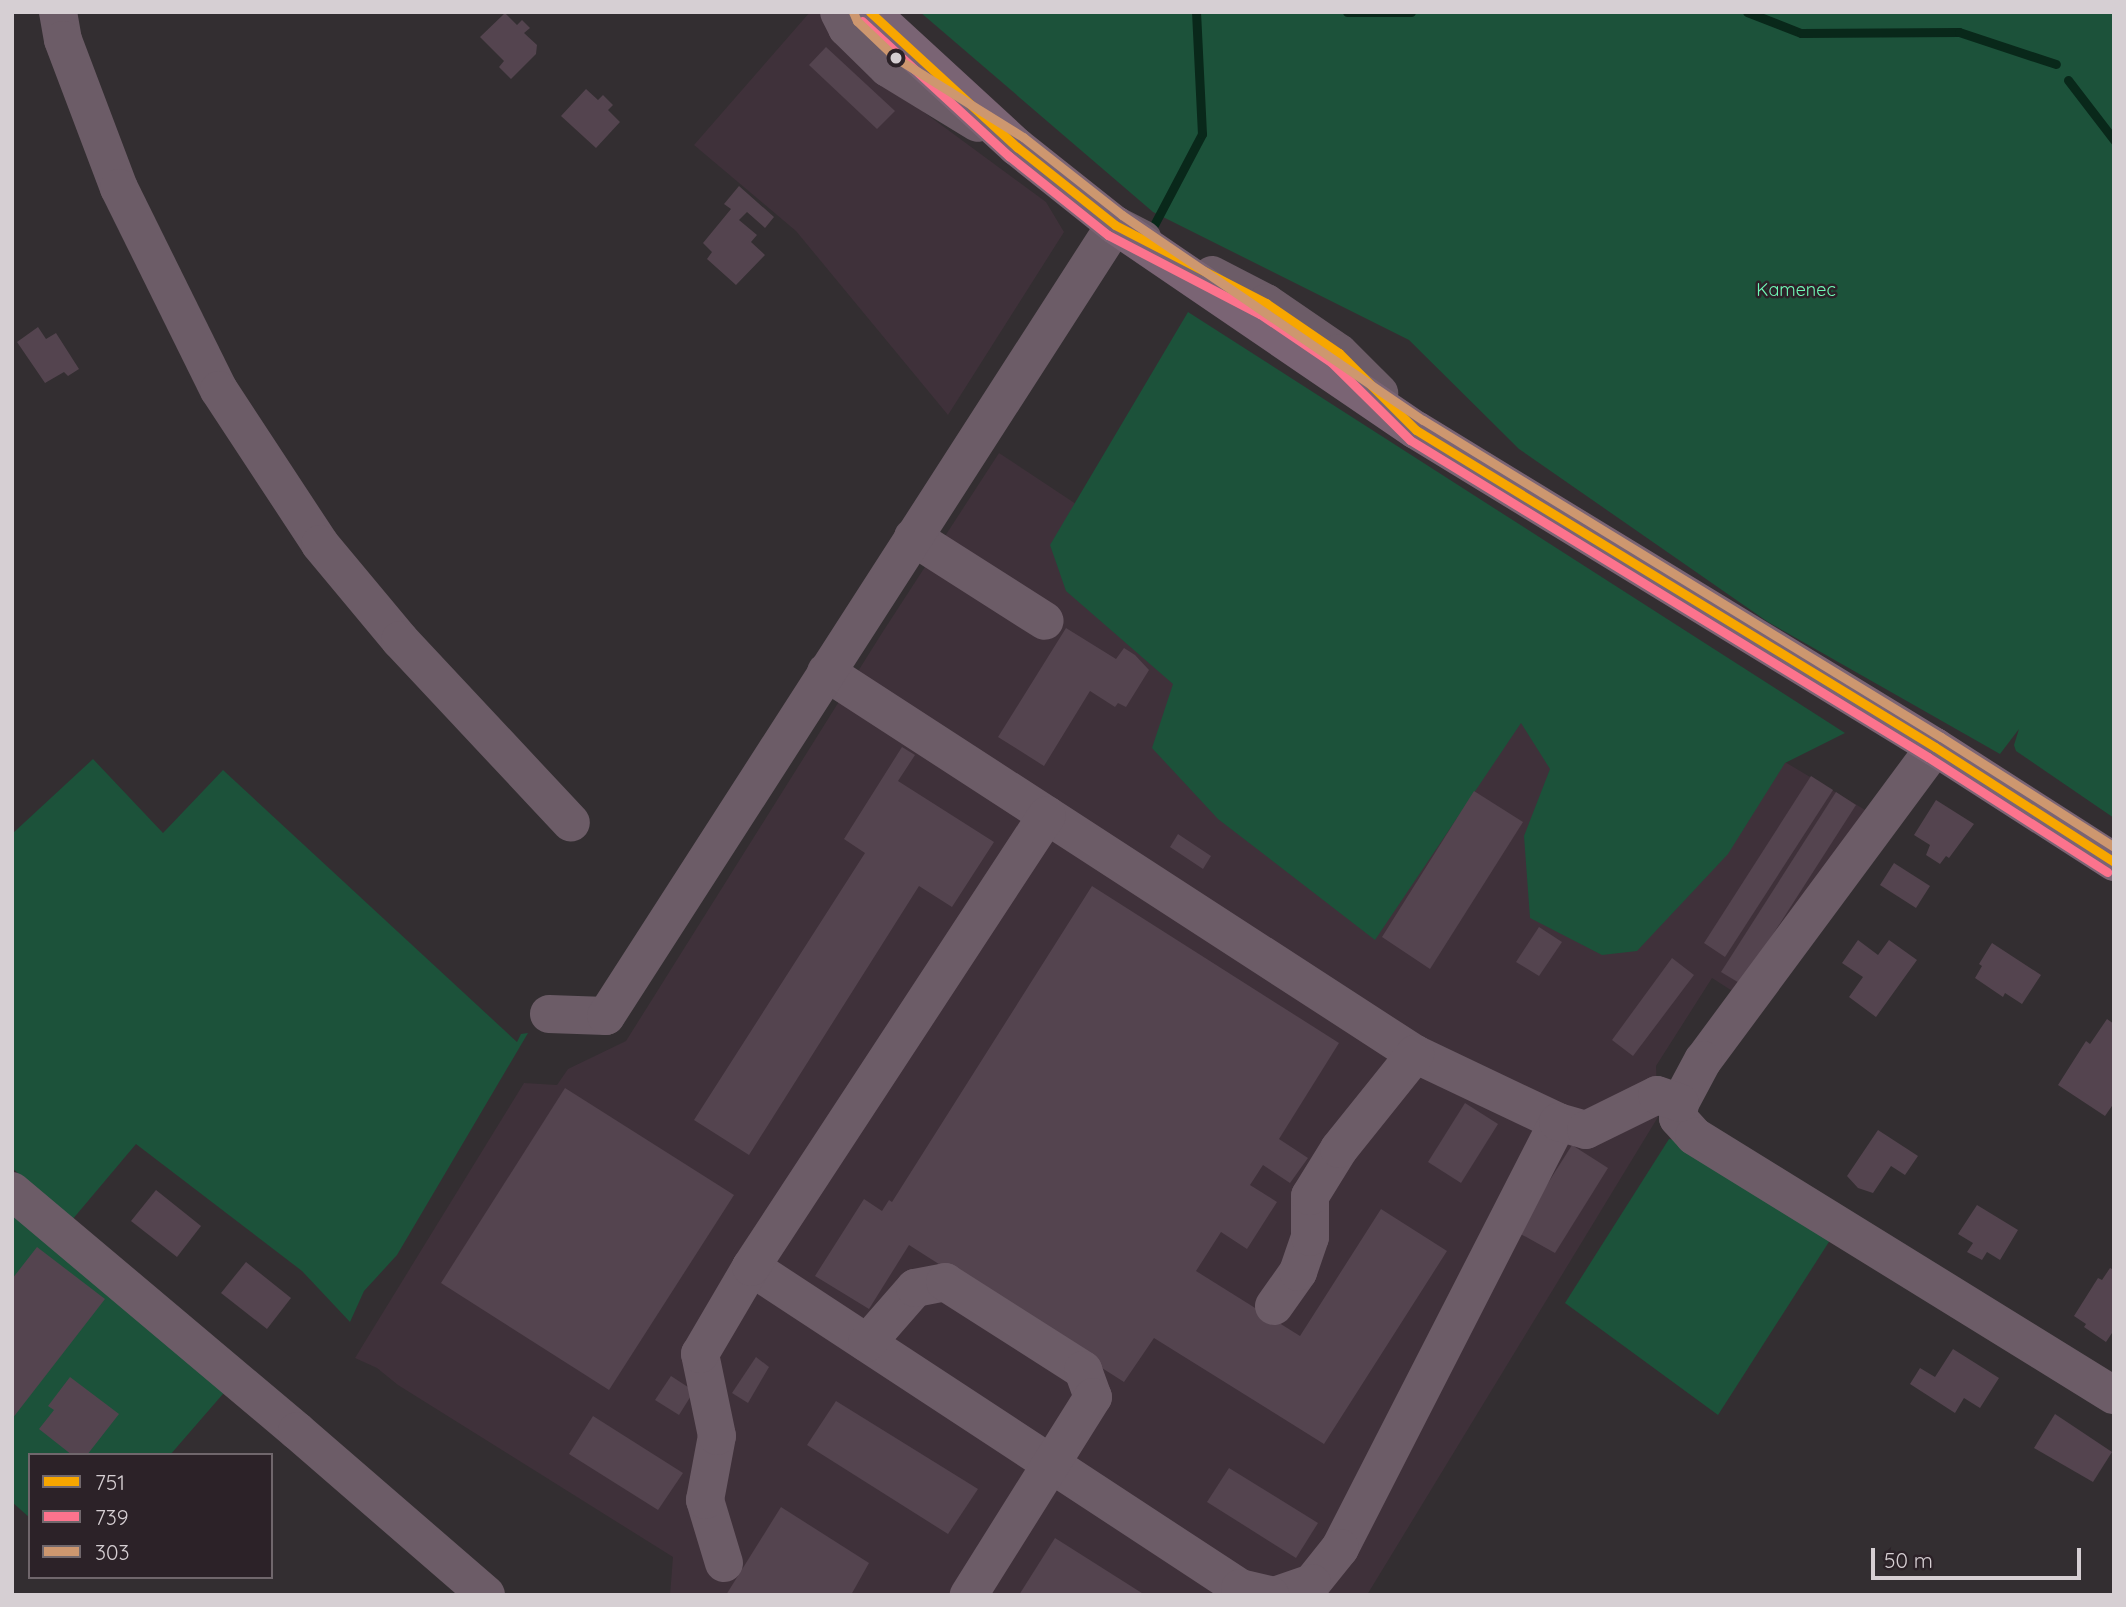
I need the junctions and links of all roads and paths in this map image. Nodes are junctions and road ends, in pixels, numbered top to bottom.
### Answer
1 (58, 12) edge
2 (839, 12) edge
3 (870, 12) edge
4 (1017, 147) junction
5 (1115, 225) junction
6 (913, 537) junction
7 (1045, 621) dead end
8 (826, 672) junction
9 (1935, 747) junction
10 (1047, 816) junction
11 (571, 823) dead end
12 (2114, 862) edge
13 (549, 1014) dead end
14 (1415, 1055) junction
15 (1680, 1103) junction
16 (1558, 1122) junction
17 (12, 1191) edge
18 (751, 1267) junction
19 (1274, 1306) dead end
20 (867, 1343) junction
21 (2114, 1395) edge
22 (1051, 1464) junction
23 (724, 1563) dead end
24 (1249, 1592) edge
25 (486, 1595) edge
26 (969, 1595) edge
27 (1278, 1595) edge

1 - 11 street
2 - 4 street
3 - 4 main road
4 - 5 main road
5 - 6 street
5 - 9 main road
6 - 7 street
6 - 8 street
8 - 10 street
8 - 13 street
9 - 12 main road
9 - 15 street
10 - 14 street
10 - 18 street
14 - 16 street
14 - 19 street
15 - 16 street
15 - 21 street
16 - 27 street
17 - 25 street
18 - 20 street
18 - 23 street
20 - 22 street
20 - 22 street
22 - 24 street
22 - 26 street

